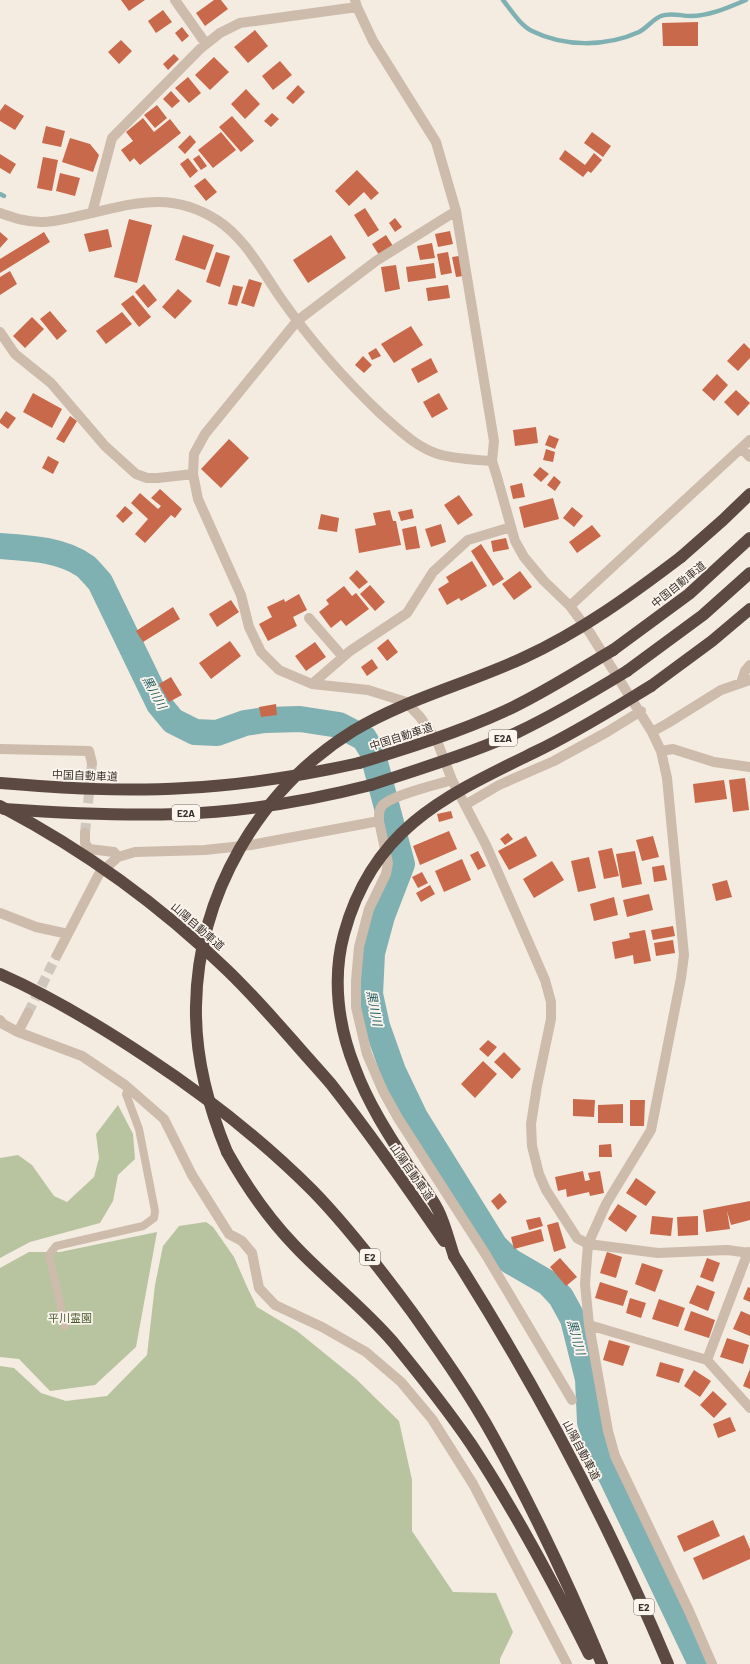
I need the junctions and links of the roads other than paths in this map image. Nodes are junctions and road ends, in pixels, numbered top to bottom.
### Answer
1 (175, 0) edge
2 (356, 4) edge
3 (206, 44) junction
4 (456, 211) junction
5 (0, 213) edge
6 (92, 213) junction
7 (297, 322) junction
8 (0, 332) edge
9 (750, 440) edge
10 (742, 449) junction
11 (750, 457) edge
12 (492, 461) junction
13 (193, 474) junction
14 (750, 494) edge
15 (511, 528) junction
16 (750, 538) edge
17 (750, 573) edge
18 (570, 606) junction
19 (750, 609) edge
20 (309, 618) dead end
21 (343, 657) junction
22 (750, 665) edge
23 (745, 681) edge
24 (312, 684) junction
25 (641, 712) junction
26 (652, 732) junction
27 (0, 749) edge
28 (661, 751) junction
29 (92, 763) dead end
30 (750, 766) edge
31 (452, 780) junction
32 (0, 783) edge
33 (465, 805) junction
34 (0, 806) edge
35 (0, 809) edge
36 (379, 821) junction
37 (85, 833) tunnel mouth
38 (118, 857) junction
39 (0, 913) edge
40 (68, 934) junction
41 (57, 955) tunnel mouth
42 (0, 974) edge
43 (28, 1013) tunnel mouth
44 (0, 1020) edge
45 (18, 1032) junction
46 (129, 1088) junction
47 (588, 1244) junction
48 (749, 1253) edge
49 (454, 1256) junction
50 (589, 1325) junction
51 (65, 1326) dead end
52 (707, 1360) junction
53 (572, 1400) dead end
54 (750, 1408) edge
55 (567, 1664) edge
56 (594, 1664) edge
57 (602, 1664) edge
58 (668, 1664) edge
59 (712, 1664) edge

1 - 3 street
2 - 3 street
2 - 4 street
3 - 6 street
4 - 7 street
4 - 12 street
5 - 6 street
6 - 7 street
7 - 12 street
7 - 13 street
8 - 13 street
9 - 10 street
10 - 11 street
10 - 18 street
12 - 15 street
13 - 24 street
14 - 56 highway, bridge
15 - 18 street
15 - 21 street
16 - 32 highway, 中国自動車道 / E2A, bridge
17 - 35 highway, E2A, bridge
18 - 25 street
19 - 49 highway, bridge
20 - 21 street
21 - 24 street
22 - 23 street
23 - 26 street
24 - 31 street
25 - 26 street
25 - 33 street
26 - 28 street
27 - 29 street
28 - 30 street
28 - 47 street
31 - 33 street
31 - 36 street
33 - 47 street
34 - 49 highway, 山陽自動車道 / E2, bridge
36 - 38 street
36 - 53 street
37 - 38 street
38 - 40 street
39 - 40 street
40 - 41 street
42 - 57 highway, E2
43 - 45 street
44 - 45 street
45 - 46 street
46 - 51 lane
46 - 55 street
47 - 48 street
47 - 50 street
48 - 52 street
49 - 58 highway, 山陽自動車道 / E2
50 - 52 street
50 - 59 street
52 - 54 street

